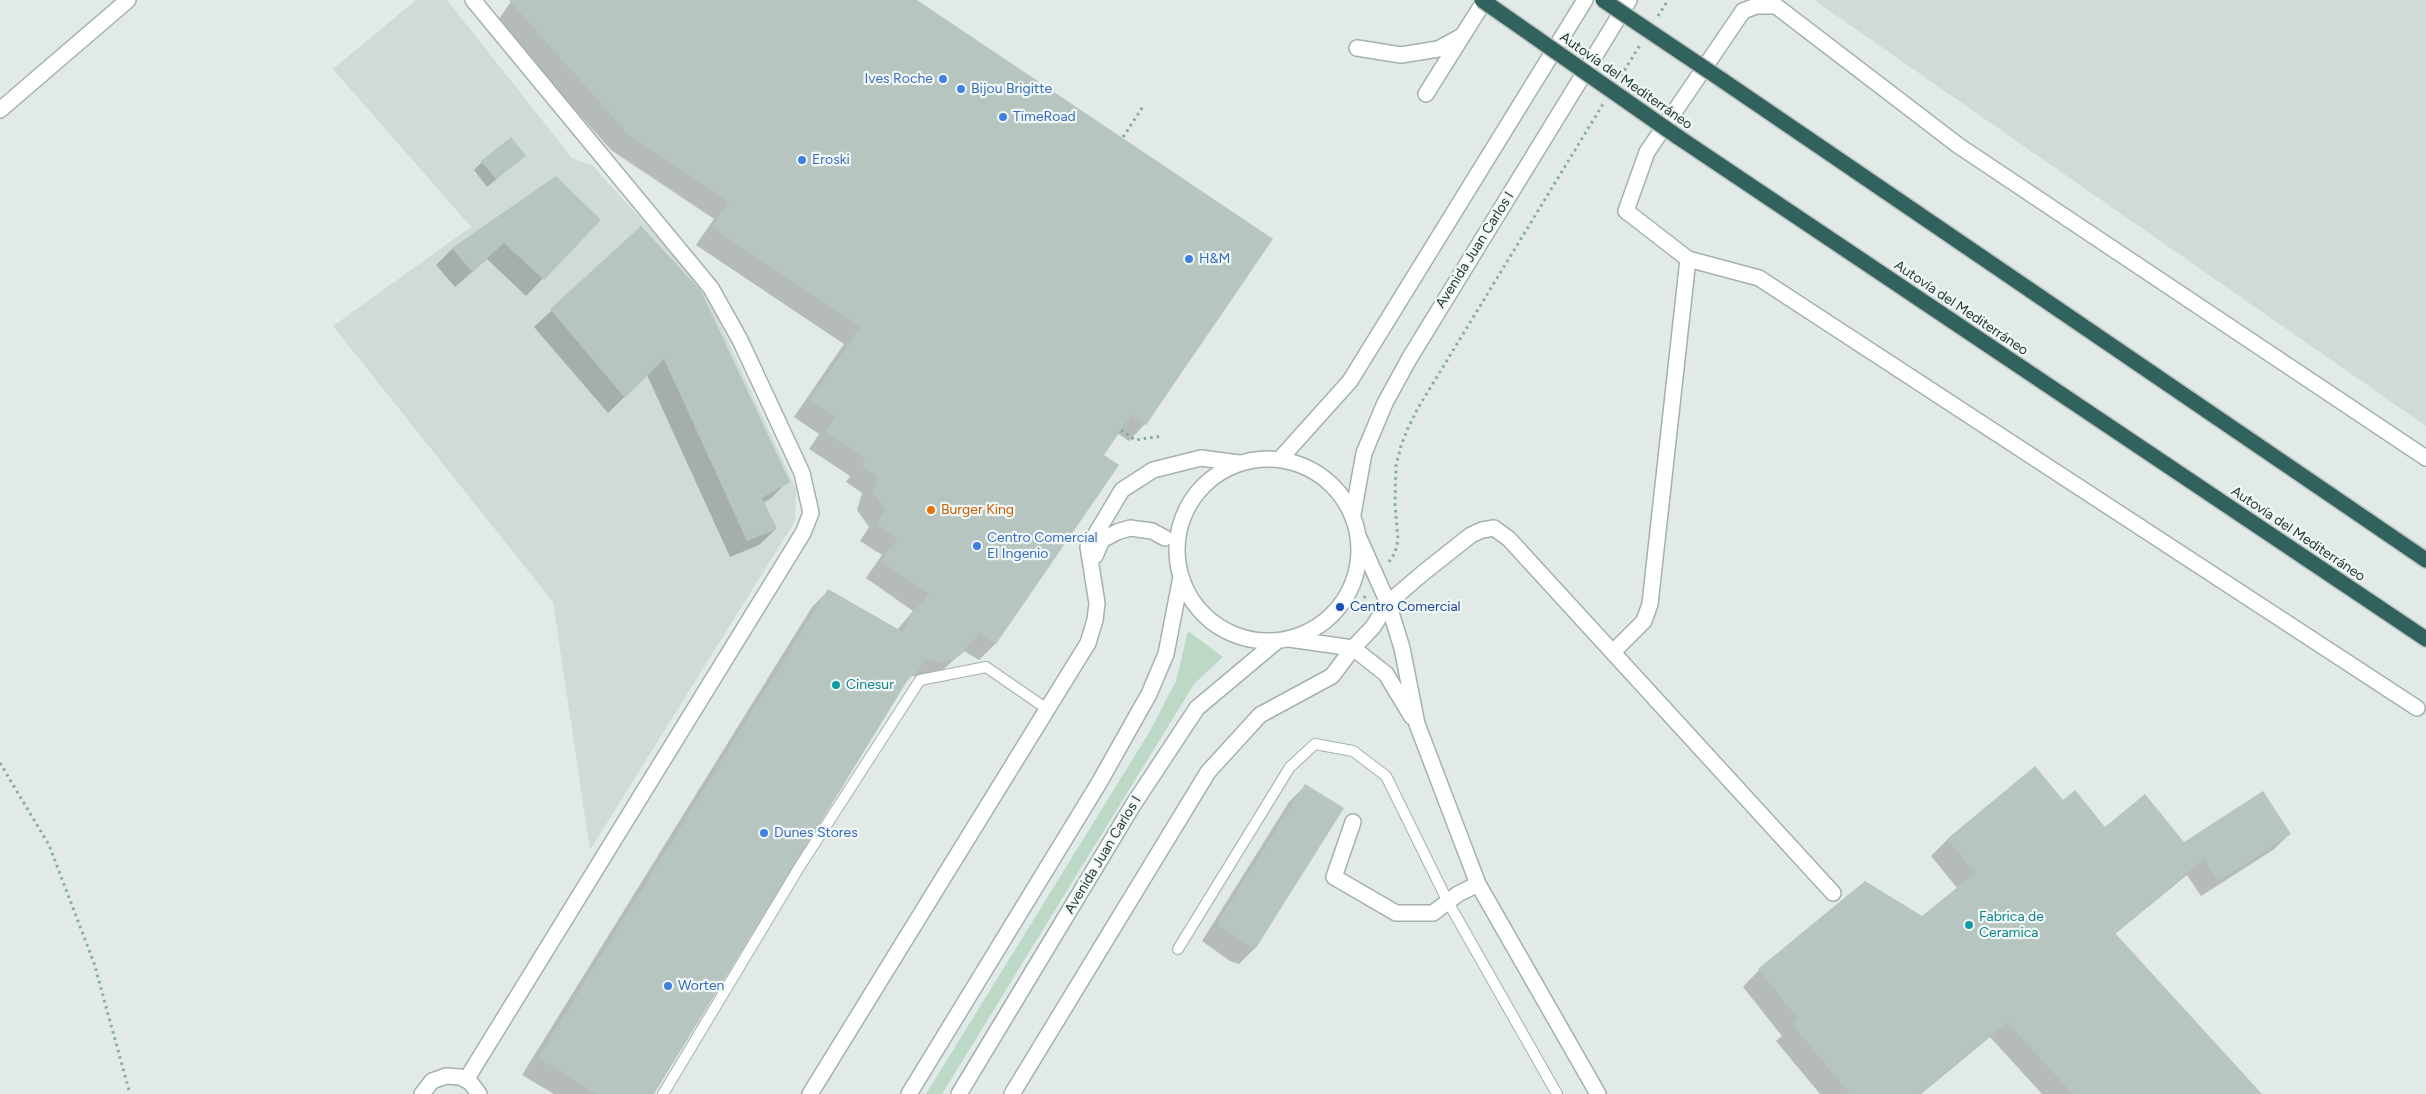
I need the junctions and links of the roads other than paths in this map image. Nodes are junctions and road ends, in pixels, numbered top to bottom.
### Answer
1 (128, 0) edge
2 (473, 0) edge
3 (1483, 0) edge
4 (1586, 0) edge
5 (1603, 0) edge
6 (1629, 0) edge
7 (1463, 35) junction
8 (1358, 48) dead end
9 (1426, 94) dead end
10 (0, 110) edge
11 (1688, 259) junction
12 (2426, 458) edge
13 (1280, 459) junction
14 (1239, 463) junction
15 (1353, 514) junction
16 (1165, 538) dead end
17 (1359, 538) junction
18 (2426, 560) edge
19 (1092, 574) junction
20 (1181, 577) junction
21 (1388, 603) junction
22 (2426, 639) edge
23 (1283, 640) junction
24 (1353, 648) junction
25 (1613, 652) junction
26 (2417, 708) dead end
27 (1047, 709) junction
28 (1417, 724) junction
29 (1353, 822) dead end
30 (1478, 884) junction
31 (1833, 893) dead end
32 (1448, 902) junction
33 (1178, 949) dead end
34 (466, 1080) junction
35 (422, 1094) edge
36 (479, 1094) edge
37 (663, 1094) edge
38 (810, 1094) edge
39 (909, 1094) edge
40 (959, 1094) edge
41 (1012, 1094) edge
42 (1557, 1094) edge
43 (1598, 1094) edge

1 - 10 street
2 - 34 street
3 - 7 street
3 - 22 highway, Autovía del Mediterráneo, bridge
4 - 13 street
5 - 18 highway, bridge
6 - 15 street, Avenida Juan Carlos I
7 - 8 street
7 - 9 street
11 - 12 street
11 - 25 street
11 - 26 street
13 - 14 street
13 - 15 street
14 - 19 street
14 - 20 street
15 - 17 street
16 - 19 street
17 - 21 street
17 - 23 street
19 - 27 street
20 - 23 street
20 - 39 street
21 - 24 street
21 - 25 street
21 - 28 street
23 - 24 street
23 - 40 street, Avenida Juan Carlos I
24 - 28 street
24 - 41 street
25 - 31 street
27 - 37 lane
27 - 38 street
28 - 30 street
29 - 32 street
30 - 32 street
30 - 43 street
32 - 33 lane
32 - 42 lane
34 - 35 street
34 - 36 street

